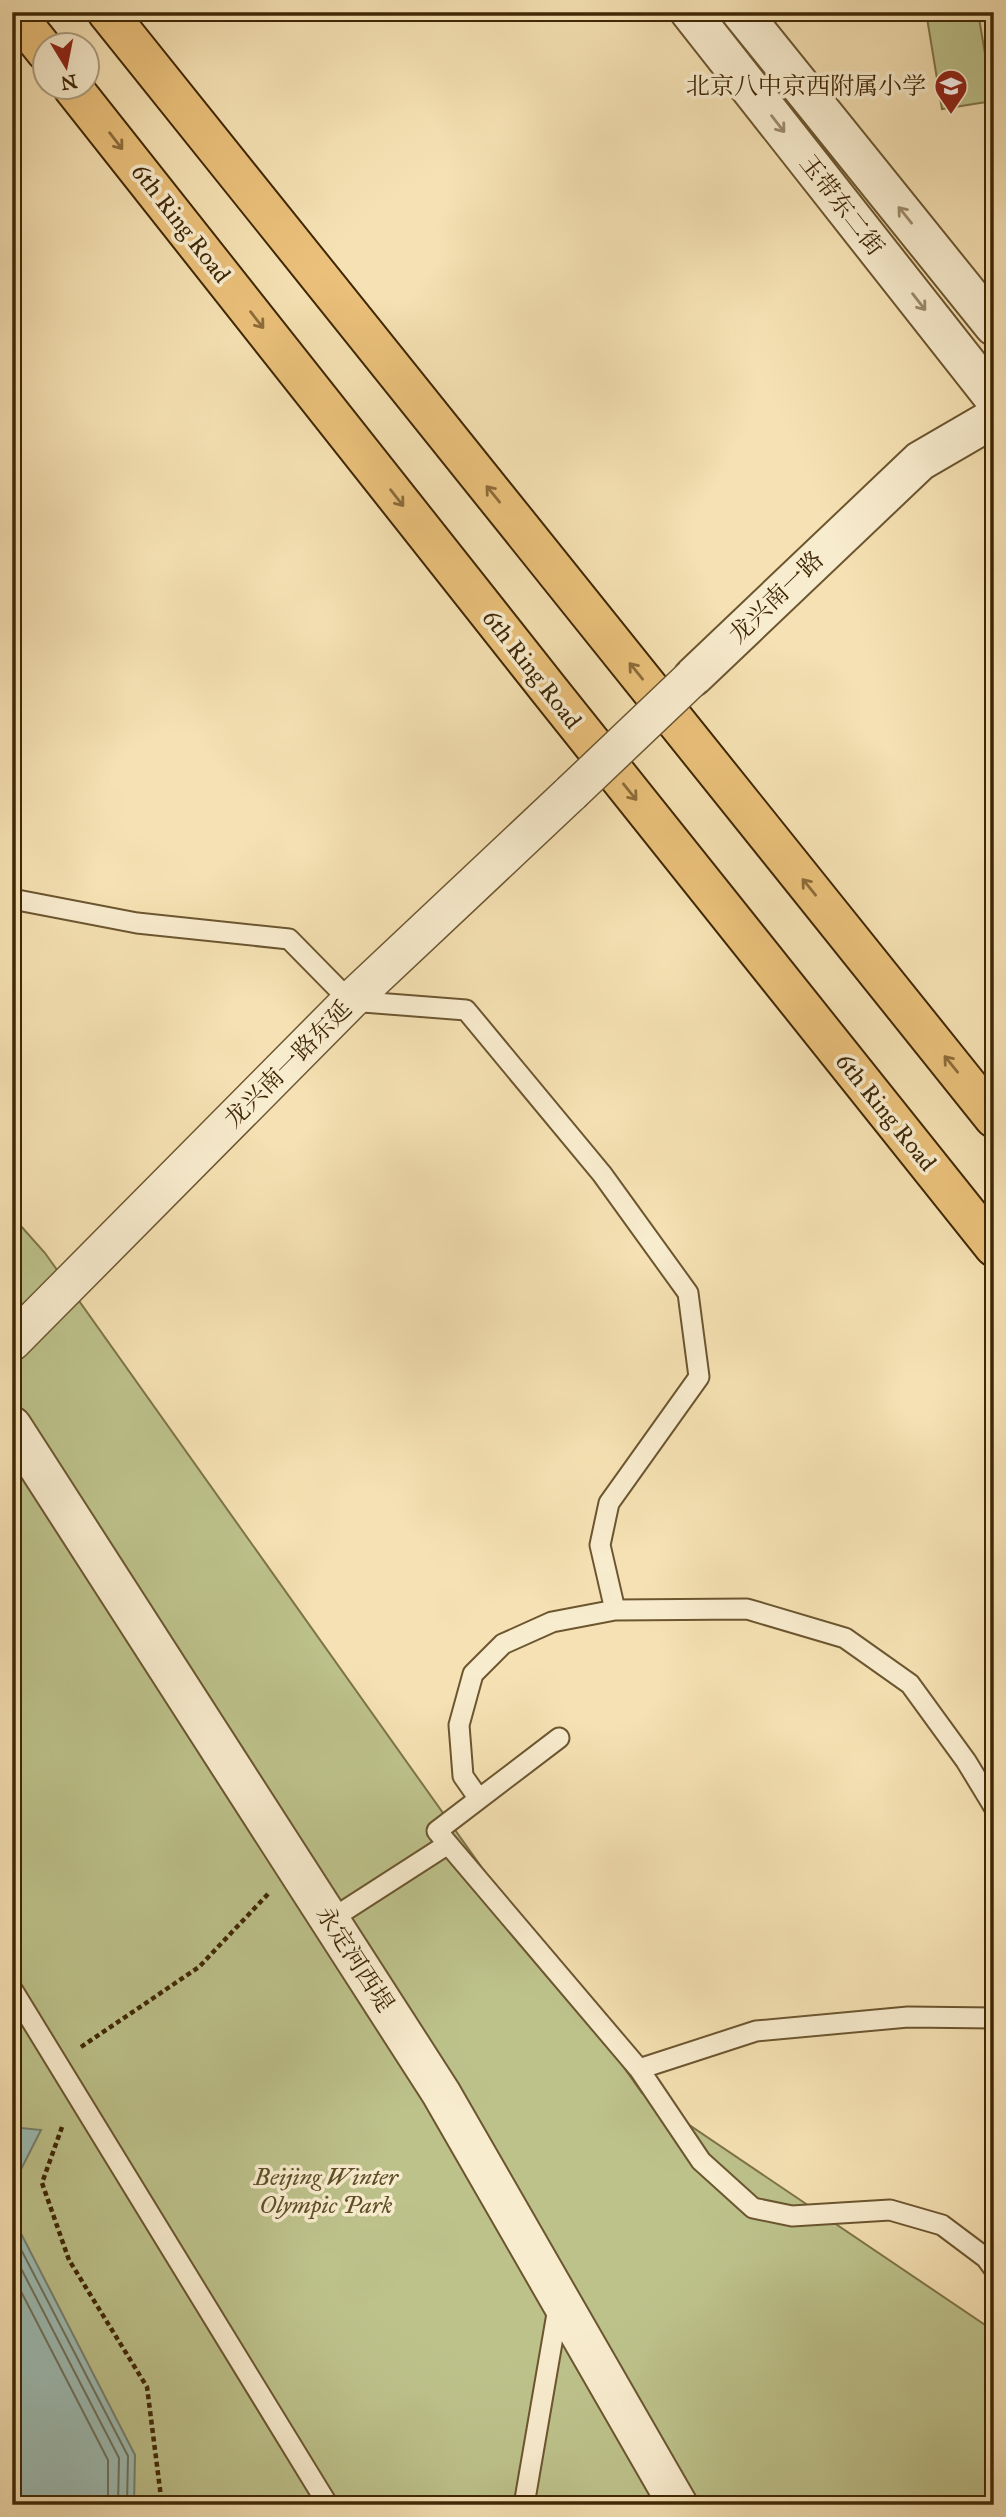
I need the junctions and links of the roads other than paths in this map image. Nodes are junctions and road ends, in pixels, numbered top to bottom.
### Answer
1 (14, 12) edge
2 (107, 12) edge
3 (690, 12) edge
4 (741, 12) edge
5 (32, 34) edge
6 (84, 102) edge
7 (994, 326) edge
8 (994, 398) edge
9 (994, 418) edge
10 (693, 677) joint
11 (571, 793) joint
12 (12, 899) edge
13 (350, 1000) junction
14 (994, 1118) edge
15 (994, 1247) edge
16 (12, 1342) edge
17 (12, 1426) edge
18 (615, 1610) junction
19 (559, 1738) dead end
20 (479, 1799) junction
21 (994, 1807) edge
22 (448, 1844) junction
23 (330, 1920) junction
24 (12, 1989) edge
25 (994, 2018) edge
26 (639, 2069) junction
27 (994, 2269) edge
28 (559, 2298) junction
29 (328, 2505) edge
30 (524, 2505) edge
31 (678, 2505) edge

1 - 5 highway
14 -> 2 highway
3 -> 8 street, 玉带东二街
7 -> 4 street, 玉带东二街
6 -> 15 highway, 6th Ring Road
9 - 10 street, 龙兴南一路
10 - 11 street, 龙兴南一路, bridge
11 - 13 street, 龙兴南一路东延
12 - 13 lane
13 - 16 street, 龙兴南一路东延
13 - 18 lane
17 - 23 street, 永定河西堤
18 - 20 lane
18 - 21 lane
19 - 20 lane
20 - 22 lane
22 - 23 lane
22 - 26 lane
23 - 28 street, 永定河西堤
24 - 29 lane
25 - 26 lane
26 - 27 lane
28 - 30 lane
28 - 31 street, 永定河西堤

